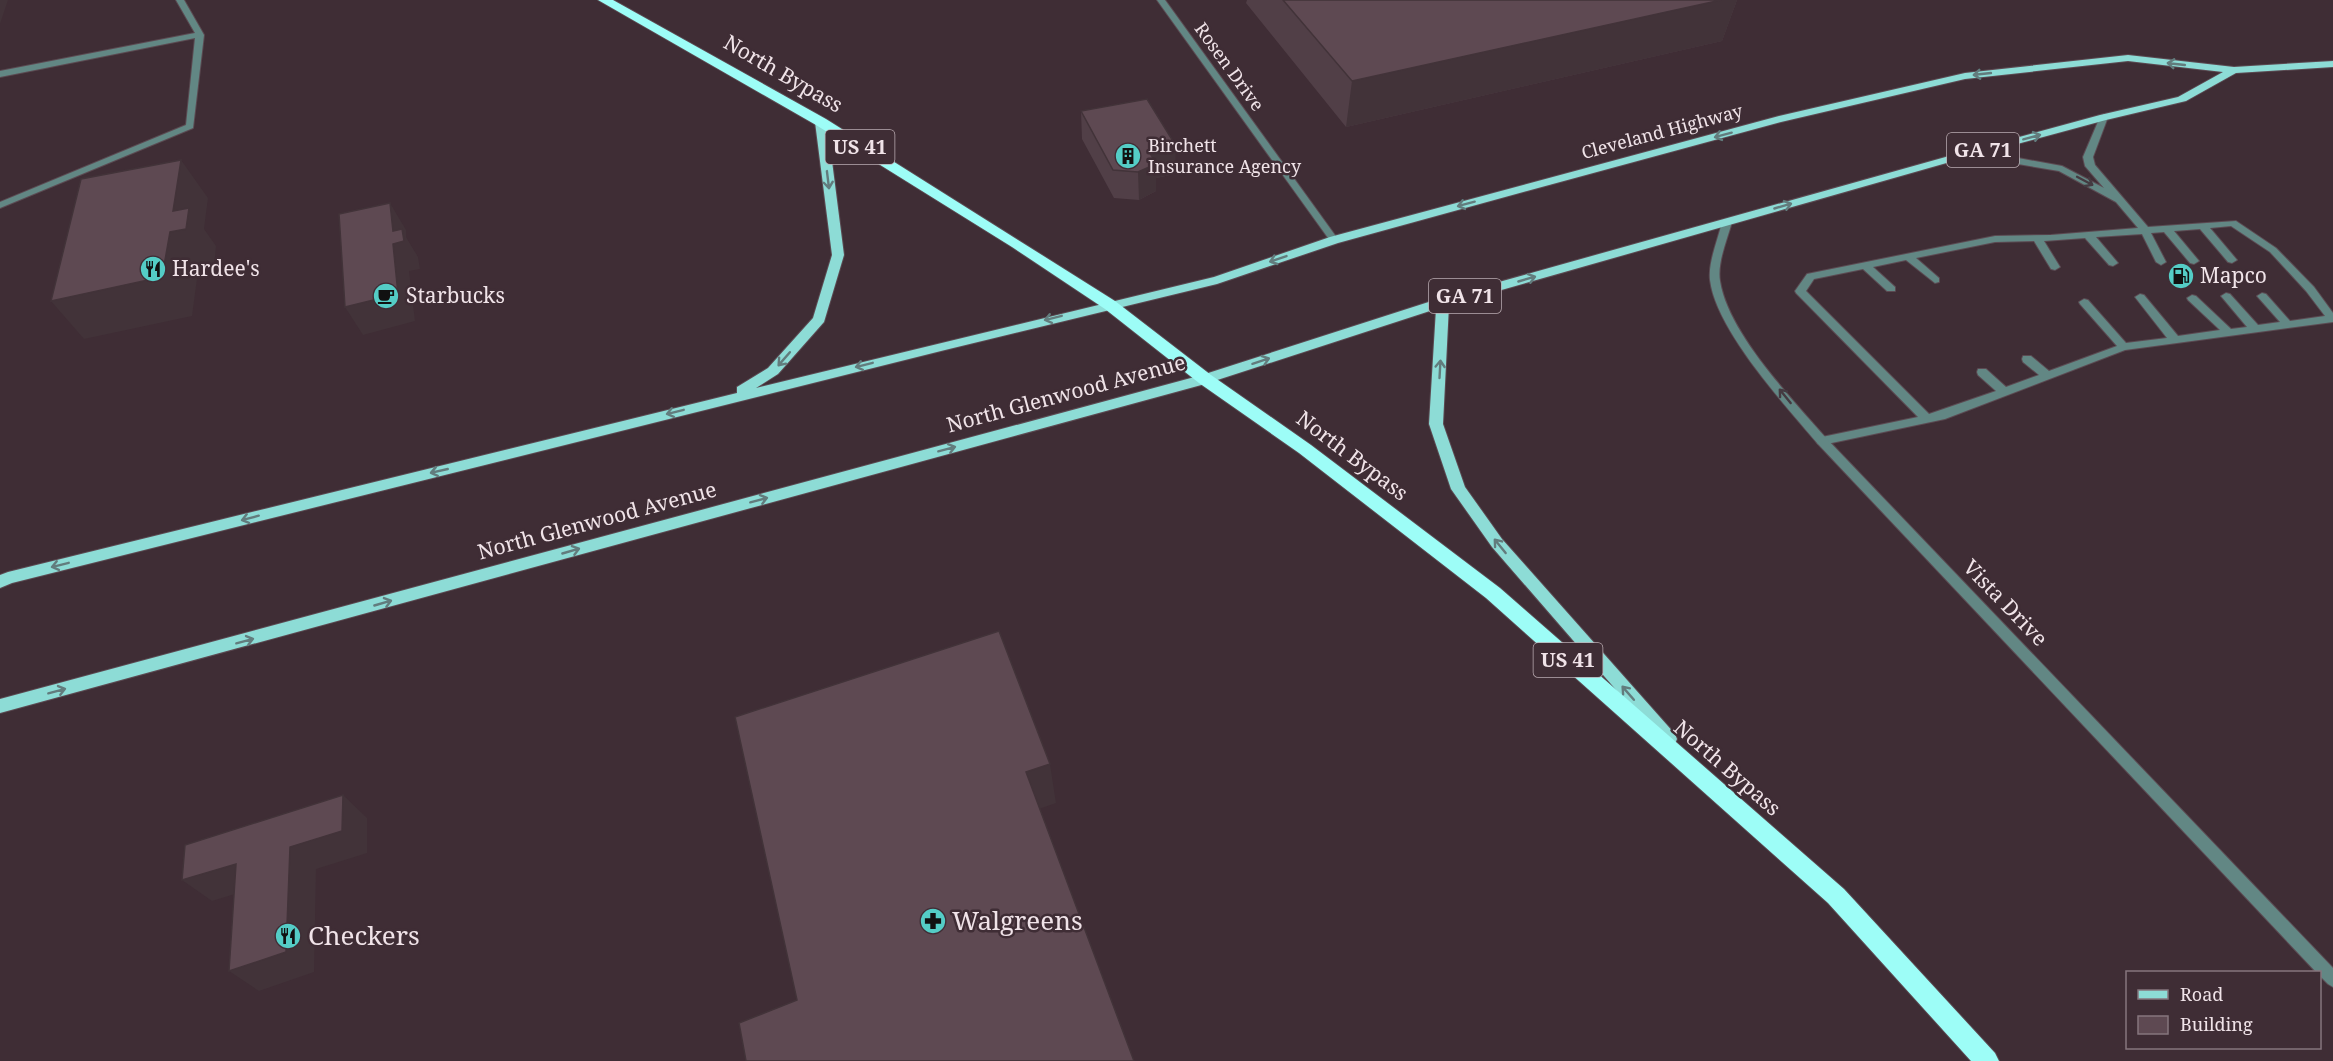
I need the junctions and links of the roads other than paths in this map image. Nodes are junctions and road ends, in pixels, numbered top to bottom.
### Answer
1 (180, 0) edge
2 (604, 0) edge
3 (1161, 0) edge
4 (200, 35) junction
5 (2333, 64) edge
6 (2234, 70) junction
7 (0, 74) edge
8 (2104, 117) junction
9 (821, 122) junction
10 (1946, 160) junction
11 (2121, 201) junction
12 (0, 205) edge
13 (1727, 222) junction
14 (2203, 226) junction
15 (2166, 228) junction
16 (2145, 230) junction
17 (2088, 235) junction
18 (2037, 238) junction
19 (1334, 240) junction
20 (1908, 257) junction
21 (2232, 260) dead end
22 (2194, 261) dead end
23 (2161, 262) dead end
24 (2113, 263) dead end
25 (1865, 265) junction
26 (2055, 267) dead end
27 (1935, 280) dead end
28 (1890, 289) dead end
29 (2226, 296) dead end
30 (2262, 296) dead end
31 (2140, 297) dead end
32 (2192, 298) dead end
33 (2084, 302) dead end
34 (1443, 303) junction
35 (1110, 305) junction
36 (2288, 325) junction
37 (2255, 329) junction
38 (2229, 333) junction
39 (2175, 340) junction
40 (2124, 347) junction
41 (2027, 359) dead end
42 (1982, 372) dead end
43 (2047, 376) junction
44 (1205, 380) junction
45 (2004, 392) junction
46 (731, 398) junction
47 (1927, 419) junction
48 (1822, 441) junction
49 (0, 582) edge
50 (0, 706) edge
51 (1709, 784) junction
52 (2333, 979) edge
53 (1987, 1061) edge

1 - 4 street
2 - 9 highway, North Bypass / US 41
3 - 19 street, Rosen Drive
4 - 7 street
4 - 12 street
5 - 6 main road, Cleveland Highway / GA 71
6 - 8 main road, Cleveland Highway / GA 71
6 -> 19 main road, Cleveland Highway / GA 71
10 -> 8 main road, Cleveland Highway / GA 71
8 - 11 street
9 - 35 highway, North Bypass / US 41
9 -> 46 main road
10 -> 11 street
13 -> 10 main road, Cleveland Highway / GA 71
11 - 16 street
34 -> 13 main road, Cleveland Highway / GA 71
48 -> 13 street, Vista Drive
14 - 15 street
14 - 21 street
14 - 36 street
15 - 16 street
15 - 22 street
16 - 17 street
16 - 23 street
17 - 18 street
17 - 24 street
18 - 20 street
18 - 26 street
19 -> 35 main road, Cleveland Highway / GA 71
20 - 25 street
20 - 27 street
25 - 28 street
25 - 47 street
29 - 37 street
30 - 36 street
31 - 39 street
32 - 38 street
33 - 40 street
44 -> 34 main road, Cleveland Highway / GA 71
51 -> 34 main road
35 - 44 highway, North Bypass / US 41
35 -> 46 main road
36 - 37 street
37 - 38 street
38 - 39 street
39 - 40 street
40 - 43 street
41 - 43 street
42 - 45 street
43 - 45 street
50 -> 44 main road, North Glenwood Avenue
44 - 51 highway, North Bypass / US 41
45 - 47 street
46 -> 49 main road
47 - 48 street
48 - 52 street, Vista Drive
51 - 53 highway, North Bypass / US 41

